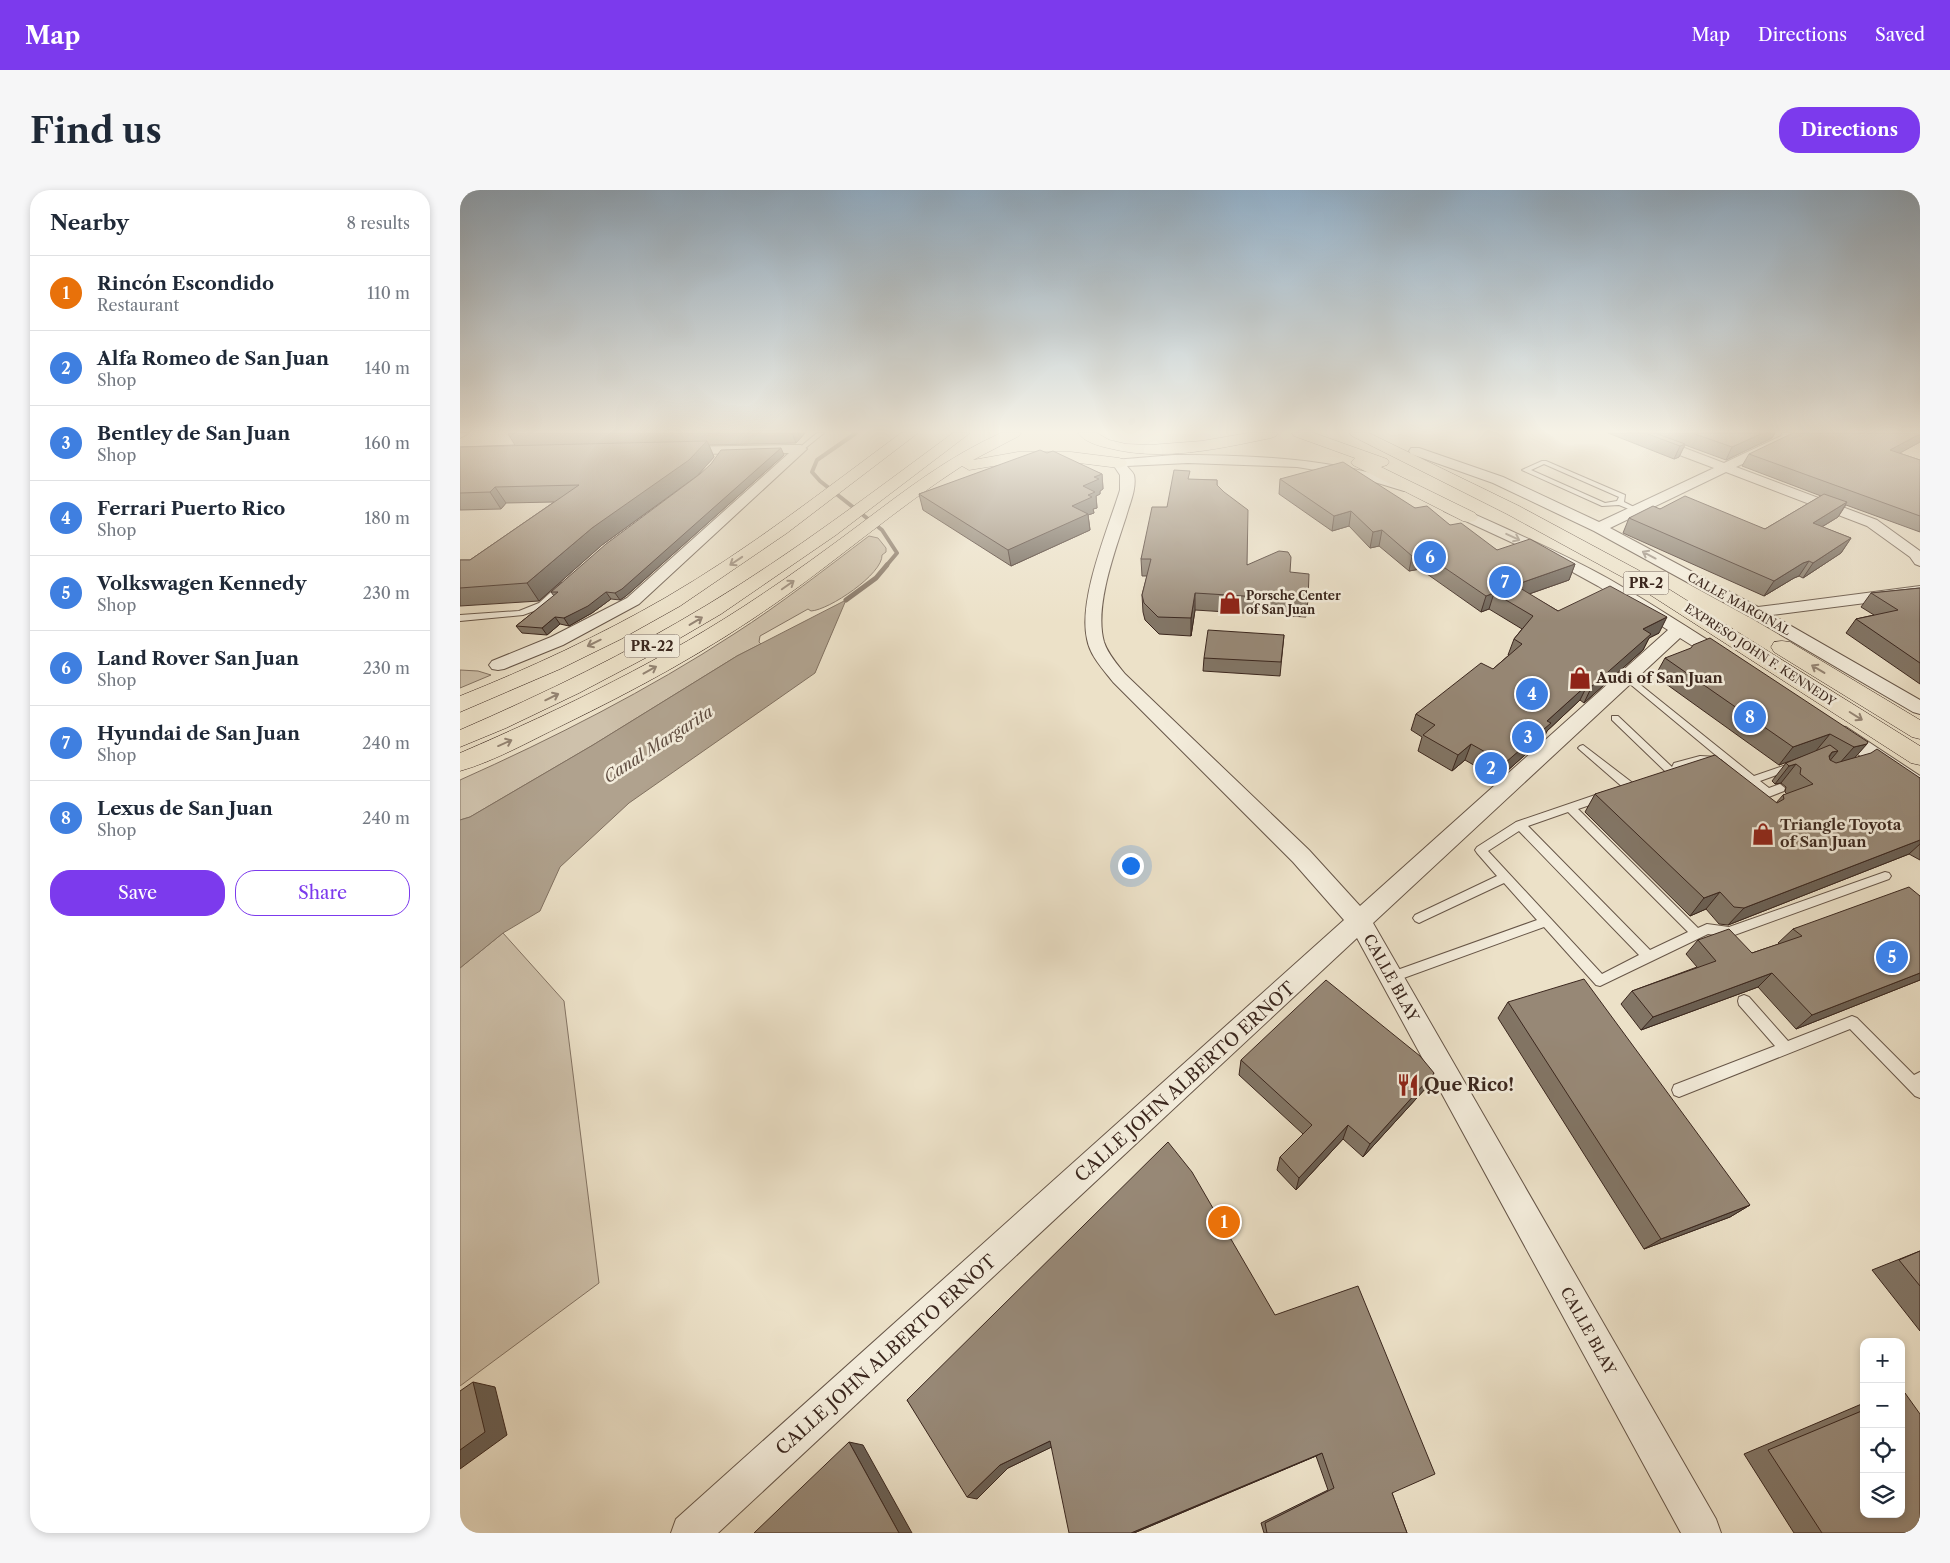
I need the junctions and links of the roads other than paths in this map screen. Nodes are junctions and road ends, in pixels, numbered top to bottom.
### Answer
1 (749, 496) edge
2 (825, 496) edge
3 (881, 496) edge
4 (909, 496) edge
5 (910, 496) edge
6 (1125, 496) edge
7 (1420, 496) edge
8 (1426, 496) edge
9 (1454, 496) edge
10 (1484, 496) edge
11 (1504, 496) edge
12 (1531, 496) edge
13 (1583, 496) edge
14 (1622, 496) edge
15 (1665, 496) edge
16 (1800, 496) edge
17 (906, 498) junction
18 (1620, 502) junction
19 (1636, 510) junction
20 (1469, 517) junction
21 (1599, 528) junction
22 (840, 536) junction
23 (1920, 561) edge
24 (1631, 574) junction
25 (570, 580) edge
26 (1920, 591) edge
27 (1755, 612) junction
28 (460, 618) edge
29 (1679, 629) junction
30 (498, 665) dead end
31 (1742, 669) edge
32 (1627, 678) junction
33 (460, 705) edge
34 (1920, 708) edge
35 (1614, 718) dead end
36 (1822, 721) edge
37 (1920, 731) edge
38 (460, 739) edge
39 (1584, 748) dead end
40 (1920, 756) edge
41 (1725, 758) junction
42 (1807, 760) edge
43 (460, 763) edge
44 (1753, 780) junction
45 (1920, 786) edge
46 (1780, 788) dead end
47 (1768, 794) junction
48 (1753, 800) edge
49 (1570, 808) junction
50 (1520, 825) junction
51 (1886, 876) dead end
52 (1505, 878) junction
53 (1419, 918) dead end
54 (1360, 922) junction
55 (1545, 922) junction
56 (1697, 934) junction
57 (1648, 956) junction
58 (1390, 978) junction
59 (1744, 1001) edge
60 (1786, 1048) junction
61 (1917, 1084) edge
62 (1679, 1090) dead end
63 (690, 1533) edge
64 (1702, 1533) edge

1 - 30 street
2 -> 33 highway, PR-22
3 - 22 highway, PR-22
4 - 17 highway
5 - 17 highway
6 - 54 street, CALLE BLAY
7 - 20 street
8 - 20 highway
9 - 24 highway
10 - 24 highway, EXPRESO JOHN F. KENNEDY / PR-2
37 -> 11 highway, EXPRESO JOHN F. KENNEDY / PR-2
12 - 21 street, CALLE MARGINAL
13 - 18 lane
14 - 18 lane
15 - 19 street
16 - 23 street
17 - 22 highway
18 - 19 lane
19 - 21 street
20 -> 29 street
27 -> 21 street, CALLE MARGINAL
38 -> 22 highway, PR-22
43 -> 22 highway
24 -> 40 highway, EXPRESO JOHN F. KENNEDY / PR-2
25 - 28 lane
26 - 27 street
27 - 34 street, CALLE MARGINAL
29 - 31 street
29 - 32 street, CALLE JOHN ALBERTO ERNOT
32 - 41 lane
32 - 54 street, CALLE JOHN ALBERTO ERNOT
35 - 41 lane
36 - 45 street
39 - 49 lane
41 - 44 lane
42 - 44 lane
44 - 47 lane
46 - 47 lane
47 - 48 lane
49 - 50 lane
49 - 56 lane
50 - 52 lane
50 - 57 lane
51 - 56 lane
52 - 53 lane
52 - 55 lane
54 - 58 street, CALLE BLAY
54 - 63 street, CALLE JOHN ALBERTO ERNOT
55 - 57 lane
55 - 58 lane
56 - 57 lane
58 - 64 street, CALLE BLAY
59 - 60 lane
60 - 61 lane
60 - 62 lane

